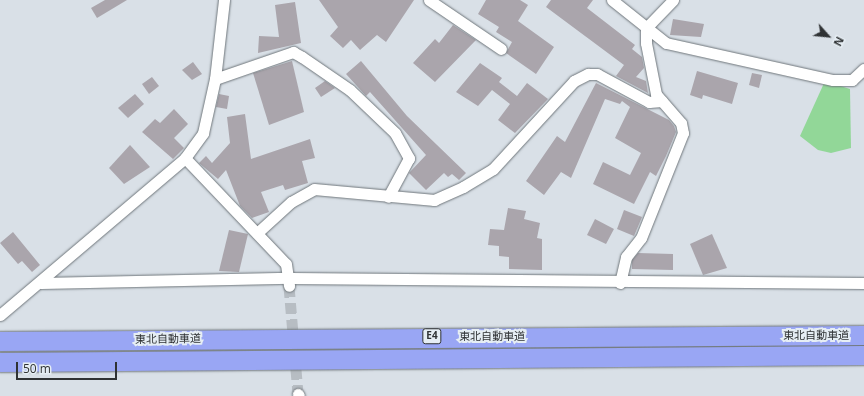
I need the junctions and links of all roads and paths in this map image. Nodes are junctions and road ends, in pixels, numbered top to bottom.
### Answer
1 (224, 0) edge
2 (429, 0) edge
3 (612, 0) edge
4 (673, 0) edge
5 (646, 28) junction
6 (501, 49) dead end
7 (864, 69) edge
8 (215, 79) junction
9 (662, 101) junction
10 (185, 158) junction
11 (388, 197) junction
12 (257, 233) junction
13 (289, 282) junction
14 (41, 283) junction
15 (620, 283) junction
16 (864, 283) edge
17 (0, 315) edge
18 (864, 335) edge
19 (0, 341) edge
20 (864, 356) edge
21 (0, 362) edge

1 - 8 street
2 - 6 street
3 - 5 street
4 - 5 street
5 - 7 street
5 - 9 street
8 - 10 street
8 - 11 street
9 - 11 street
9 - 15 street
10 - 12 street
10 - 14 street
11 - 12 street
12 - 13 street
13 - 14 street
13 - 15 street
14 - 17 street
15 - 16 street
18 - 19 highway, 東北自動車道 / E4
20 - 21 highway, 東北自動車道 / E4

